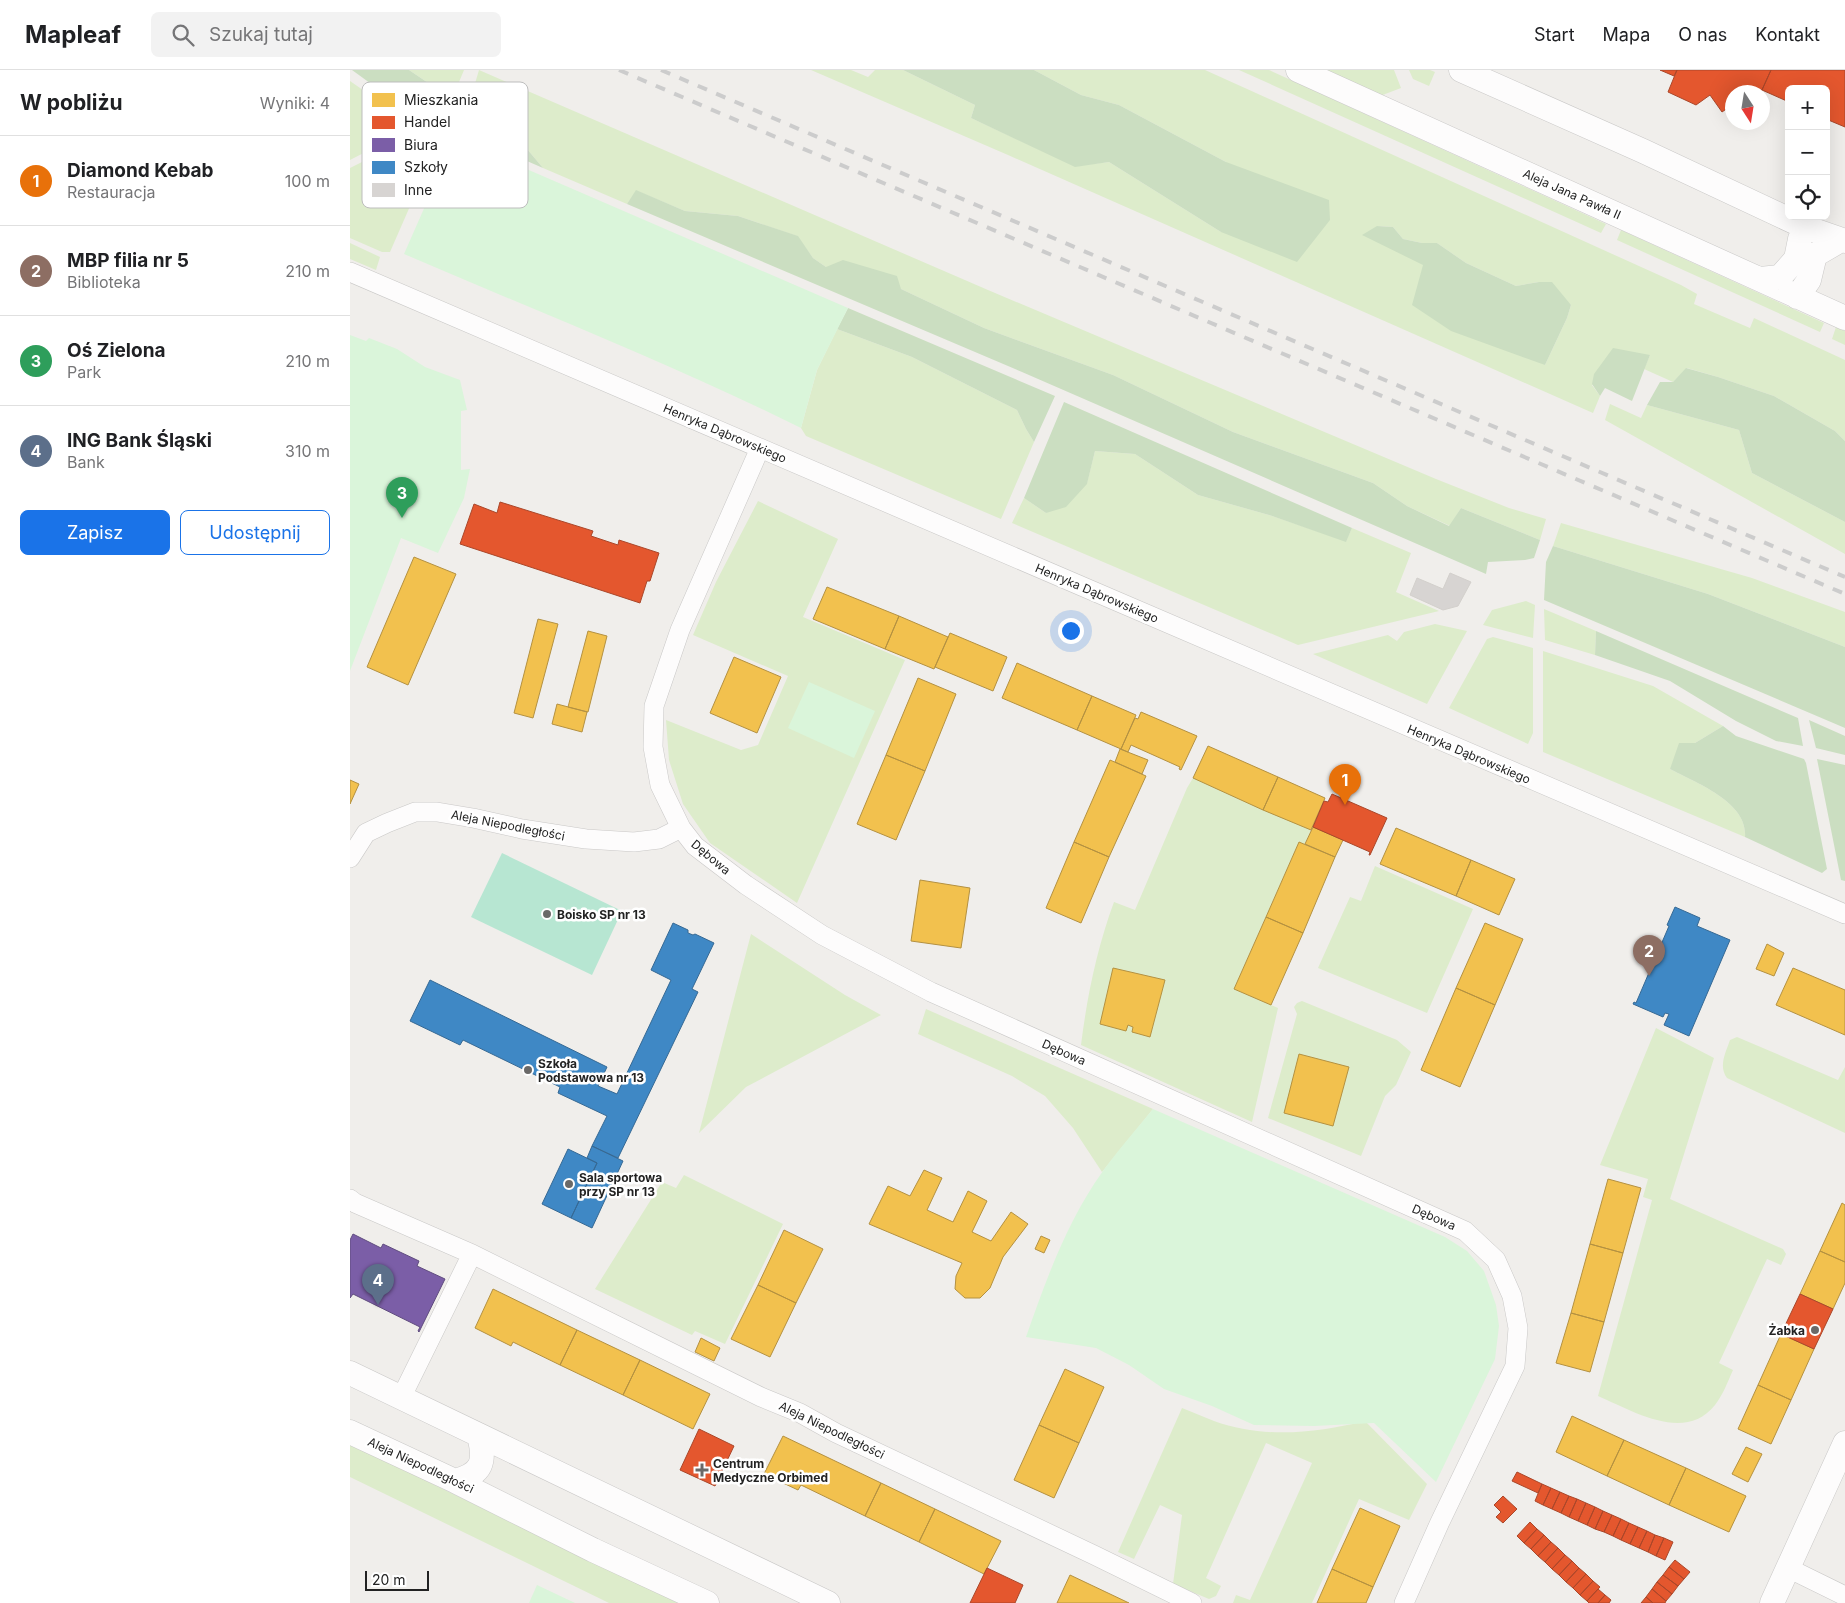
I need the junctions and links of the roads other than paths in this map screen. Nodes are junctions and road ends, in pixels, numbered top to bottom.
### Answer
1 (1298, 70) edge
2 (1461, 70) edge
3 (1802, 233) junction
4 (1843, 241) edge
5 (350, 272) edge
6 (1760, 279) junction
7 (1803, 288) junction
8 (1845, 318) edge
9 (760, 448) junction
10 (681, 828) junction
11 (350, 858) edge
12 (1845, 914) edge
13 (352, 1204) edge
14 (472, 1254) junction
15 (350, 1373) edge
16 (401, 1398) junction
17 (350, 1432) edge
18 (479, 1436) junction
19 (1845, 1443) edge
20 (455, 1481) junction
21 (1788, 1568) junction
22 (1845, 1596) edge
23 (707, 1603) edge
24 (828, 1603) edge
25 (1192, 1603) edge
26 (1404, 1603) edge
27 (1772, 1603) edge

1 - 6 street, Aleja Jana Pawła II
2 - 3 street
3 - 4 street
3 - 6 street
4 - 7 street
5 - 9 street, Henryka Dąbrowskiego
6 - 7 street, Aleja Jana Pawła II
7 - 8 street, Aleja Jana Pawła II
9 - 10 street, Dębowa
9 - 12 street, Henryka Dąbrowskiego
10 - 11 street, Aleja Niepodległości
10 - 26 street, Dębowa
13 - 14 street, Aleja Niepodległości
14 - 16 street
14 - 25 street, Aleja Niepodległości
15 - 16 street
16 - 18 street
17 - 20 street, Aleja Niepodległości
18 - 20 street
18 - 24 street
19 - 21 street
20 - 23 street, Aleja Niepodległości
21 - 22 street
21 - 27 street

